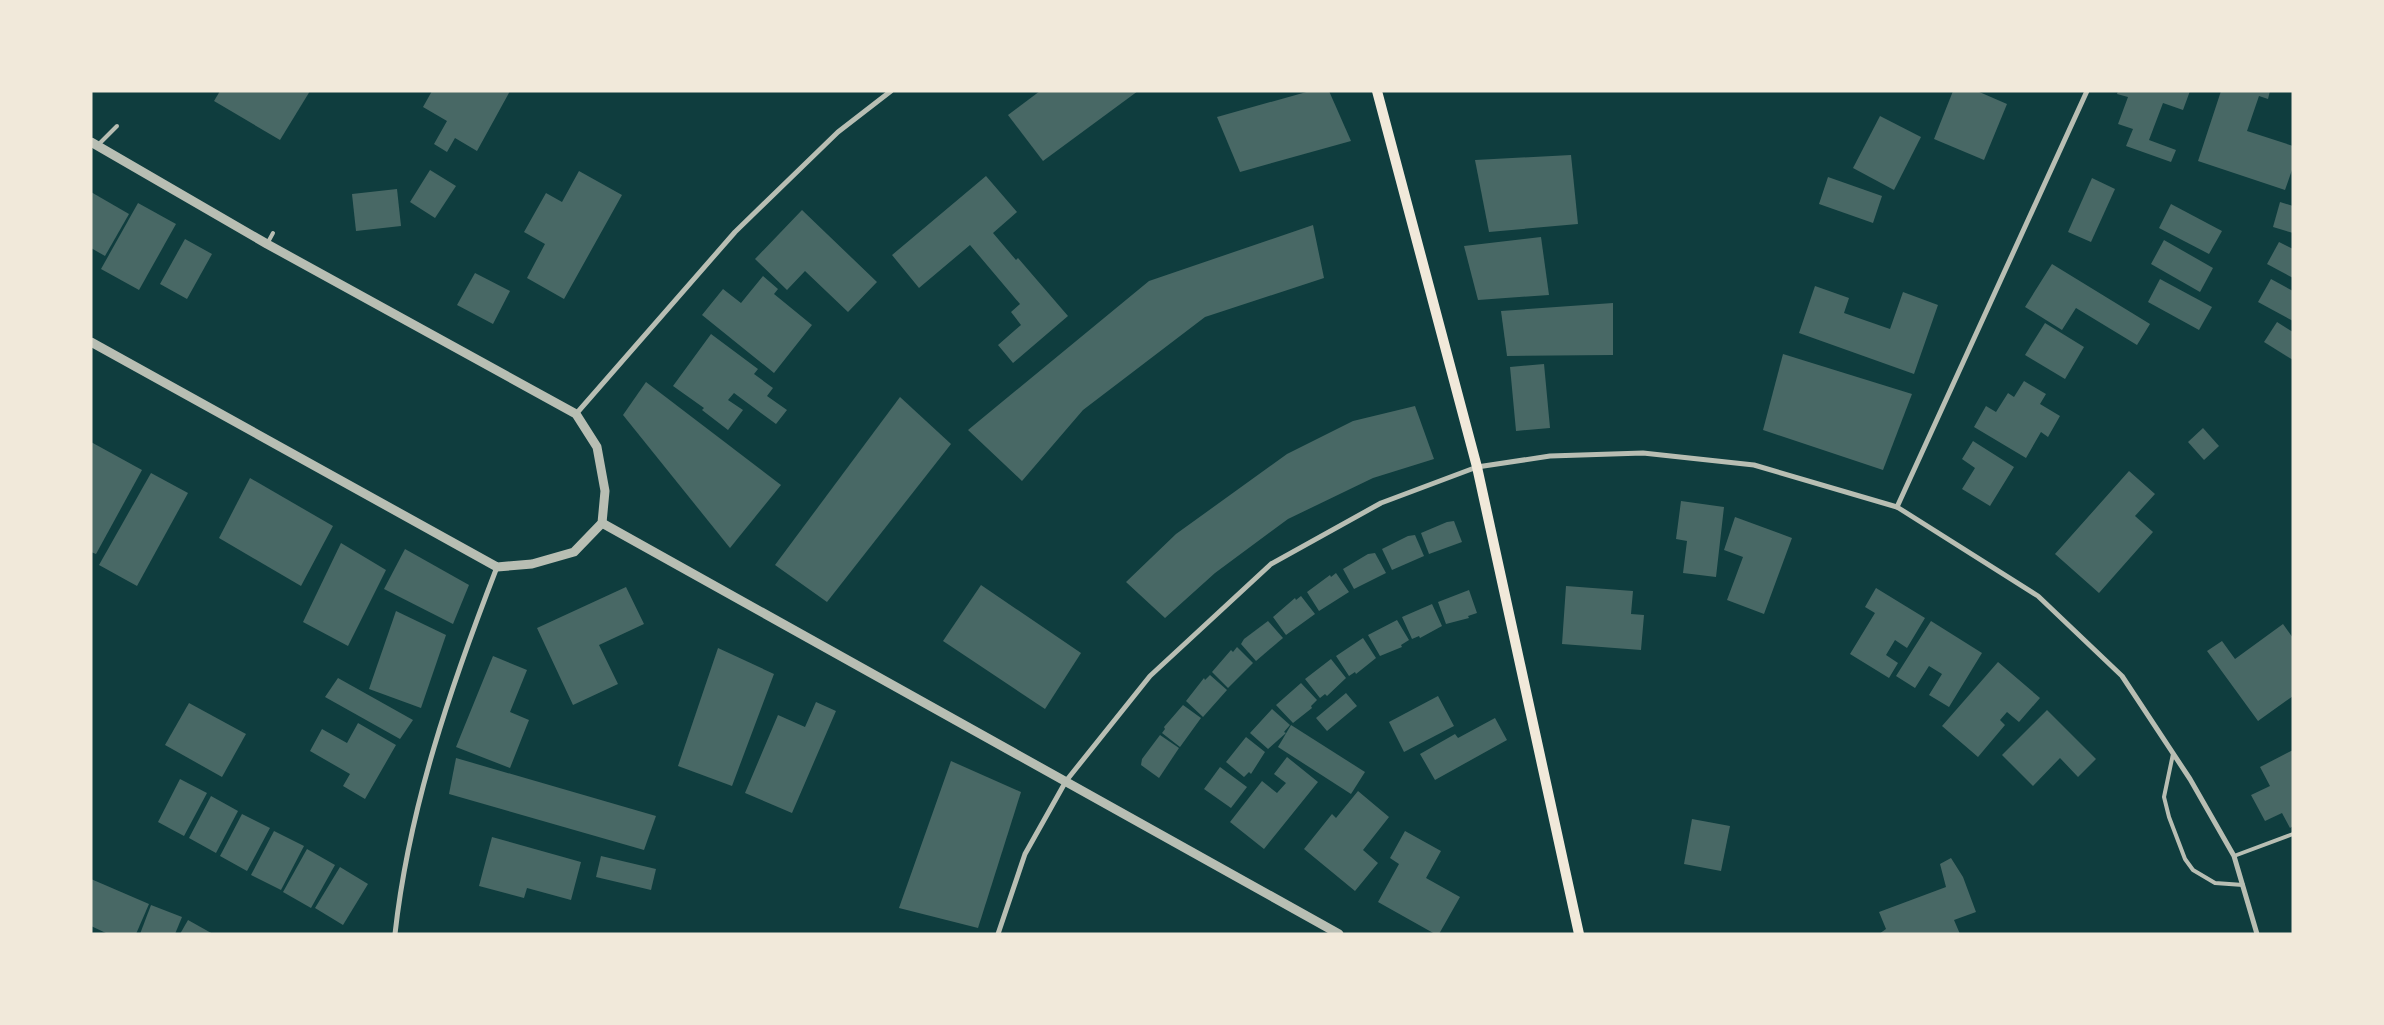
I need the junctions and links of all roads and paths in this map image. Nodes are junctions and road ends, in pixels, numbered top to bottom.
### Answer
1 (891, 91) edge
2 (1377, 91) edge
3 (2087, 91) edge
4 (116, 126) dead end
5 (93, 144) edge
6 (273, 233) dead end
7 (267, 244) junction
8 (91, 342) edge
9 (576, 414) junction
10 (1477, 467) junction
11 (1897, 507) junction
12 (602, 523) junction
13 (497, 567) junction
14 (2174, 754) junction
15 (1066, 781) junction
16 (2293, 834) edge
17 (2234, 856) junction
18 (2243, 885) junction
19 (395, 934) edge
20 (998, 934) edge
21 (1339, 934) edge
22 (1579, 934) edge
23 (2257, 934) edge

1 - 9 street
2 - 10 main road
3 - 11 street
4 - 5 lane
5 - 7 street
6 - 7 lane
7 - 9 street
8 - 13 street
9 - 12 street
10 - 11 street
10 - 15 street
10 - 22 main road
11 - 14 street
12 - 13 street
12 - 15 street
13 - 19 street
14 - 17 street
14 - 18 lane
15 - 20 street
15 - 21 street
16 - 17 lane
17 - 18 street
18 - 23 street

